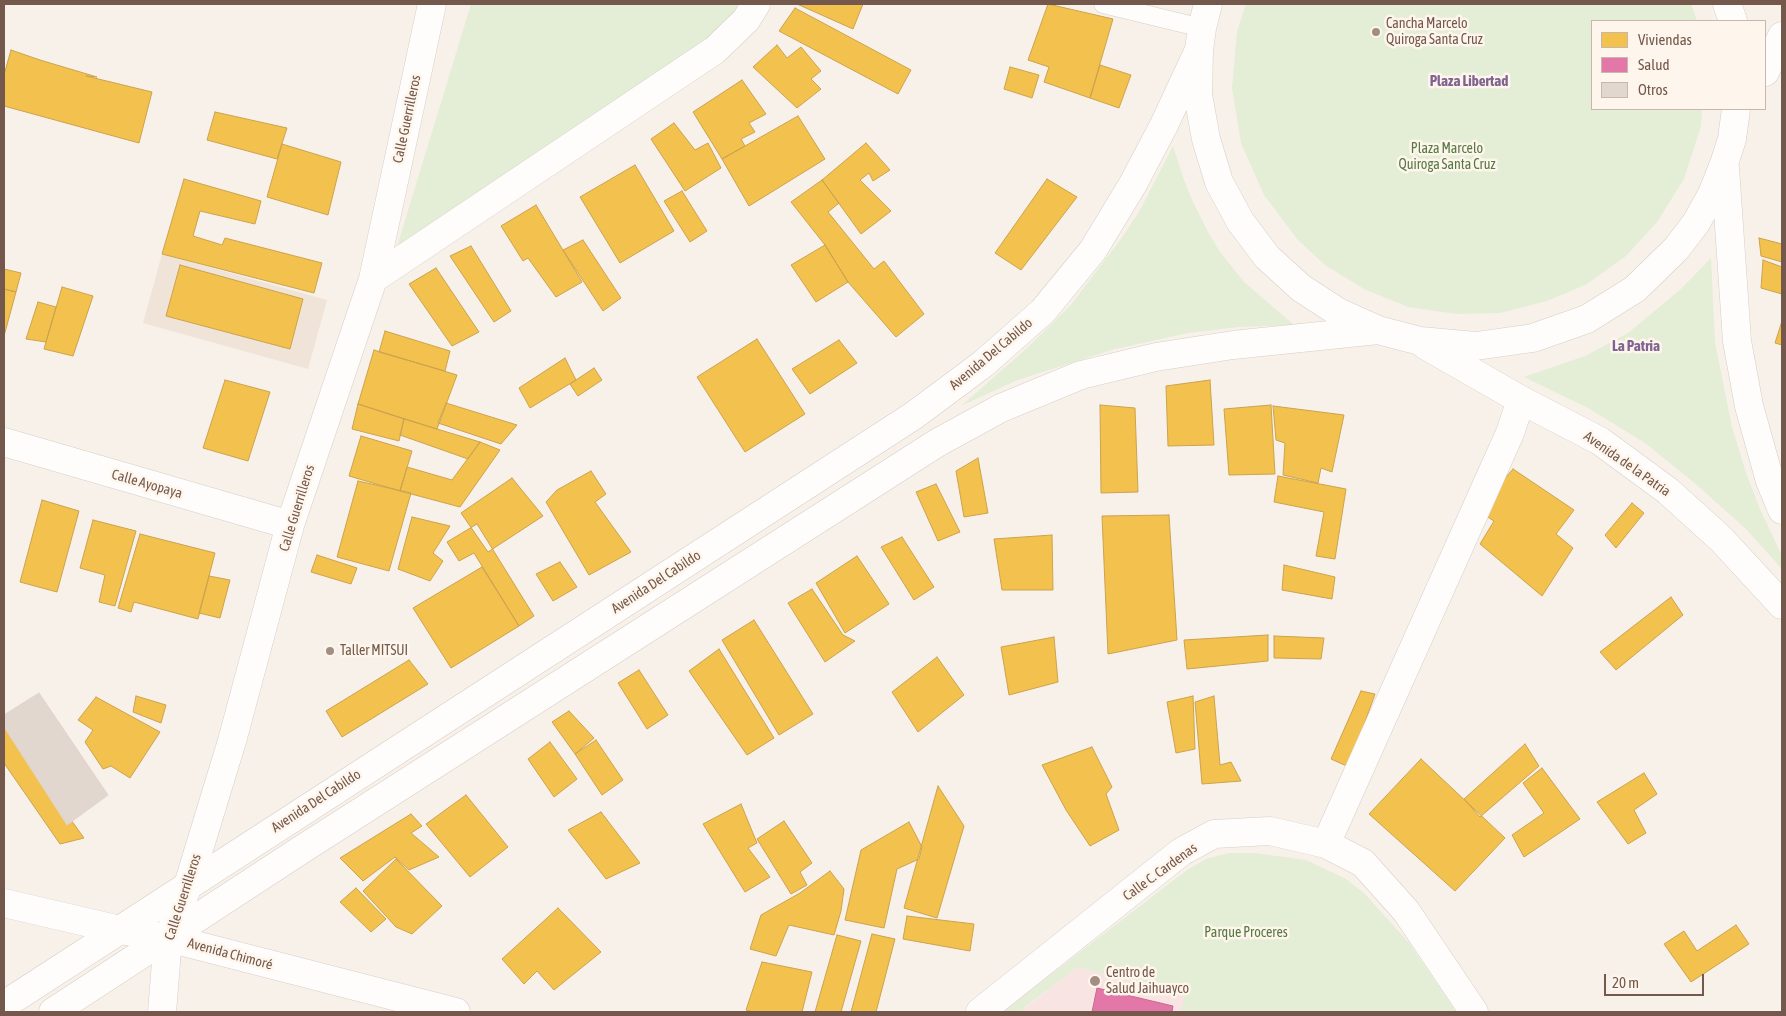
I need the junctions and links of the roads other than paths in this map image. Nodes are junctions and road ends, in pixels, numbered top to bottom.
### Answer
1 (432, 4) edge
2 (756, 4) edge
3 (1103, 4) edge
4 (1727, 4) edge
5 (1733, 20) edge
6 (1203, 27) edge
7 (1782, 36) edge
8 (1766, 70) edge
9 (1736, 110) edge
10 (1746, 110) edge
11 (1732, 138) junction
12 (1724, 164) junction
13 (373, 279) junction
14 (1378, 330) junction
15 (1420, 341) junction
16 (1522, 400) junction
17 (4, 442) edge
18 (1782, 510) edge
19 (290, 525) junction
20 (1782, 605) edge
21 (1326, 844) junction
22 (188, 885) junction
23 (4, 903) edge
24 (120, 930) junction
25 (168, 938) junction
26 (4, 1005) edge
27 (53, 1012) edge
28 (162, 1012) edge
29 (456, 1012) edge
30 (980, 1012) edge
31 (1474, 1012) edge

1 - 13 street, Calle Guerrilleros
2 - 13 street
3 - 6 lane
4 - 5 street
6 - 14 street
6 - 22 street, Avenida Del Cabildo
7 - 8 street
9 - 11 street
10 - 11 street
11 - 12 street
12 - 15 street
12 - 18 street
13 - 19 street, Calle Guerrilleros
14 - 15 street
14 - 25 street
15 - 16 street, Avenida de la Patria
16 - 20 street, Avenida de la Patria
16 - 21 street
17 - 19 street, Calle Ayopaya
19 - 22 street, Calle Guerrilleros
21 - 30 street, Calle C. Cardenas
21 - 31 street, Calle C. Cardenas
22 - 24 street, Avenida Del Cabildo
22 - 25 street, Calle Guerrilleros
23 - 24 street, Avenida Chimoré
24 - 25 street, Avenida Chimoré
24 - 26 street, Avenida Del Cabildo
25 - 27 street
25 - 28 street, Calle Guerrilleros
25 - 29 street, Avenida Chimoré

